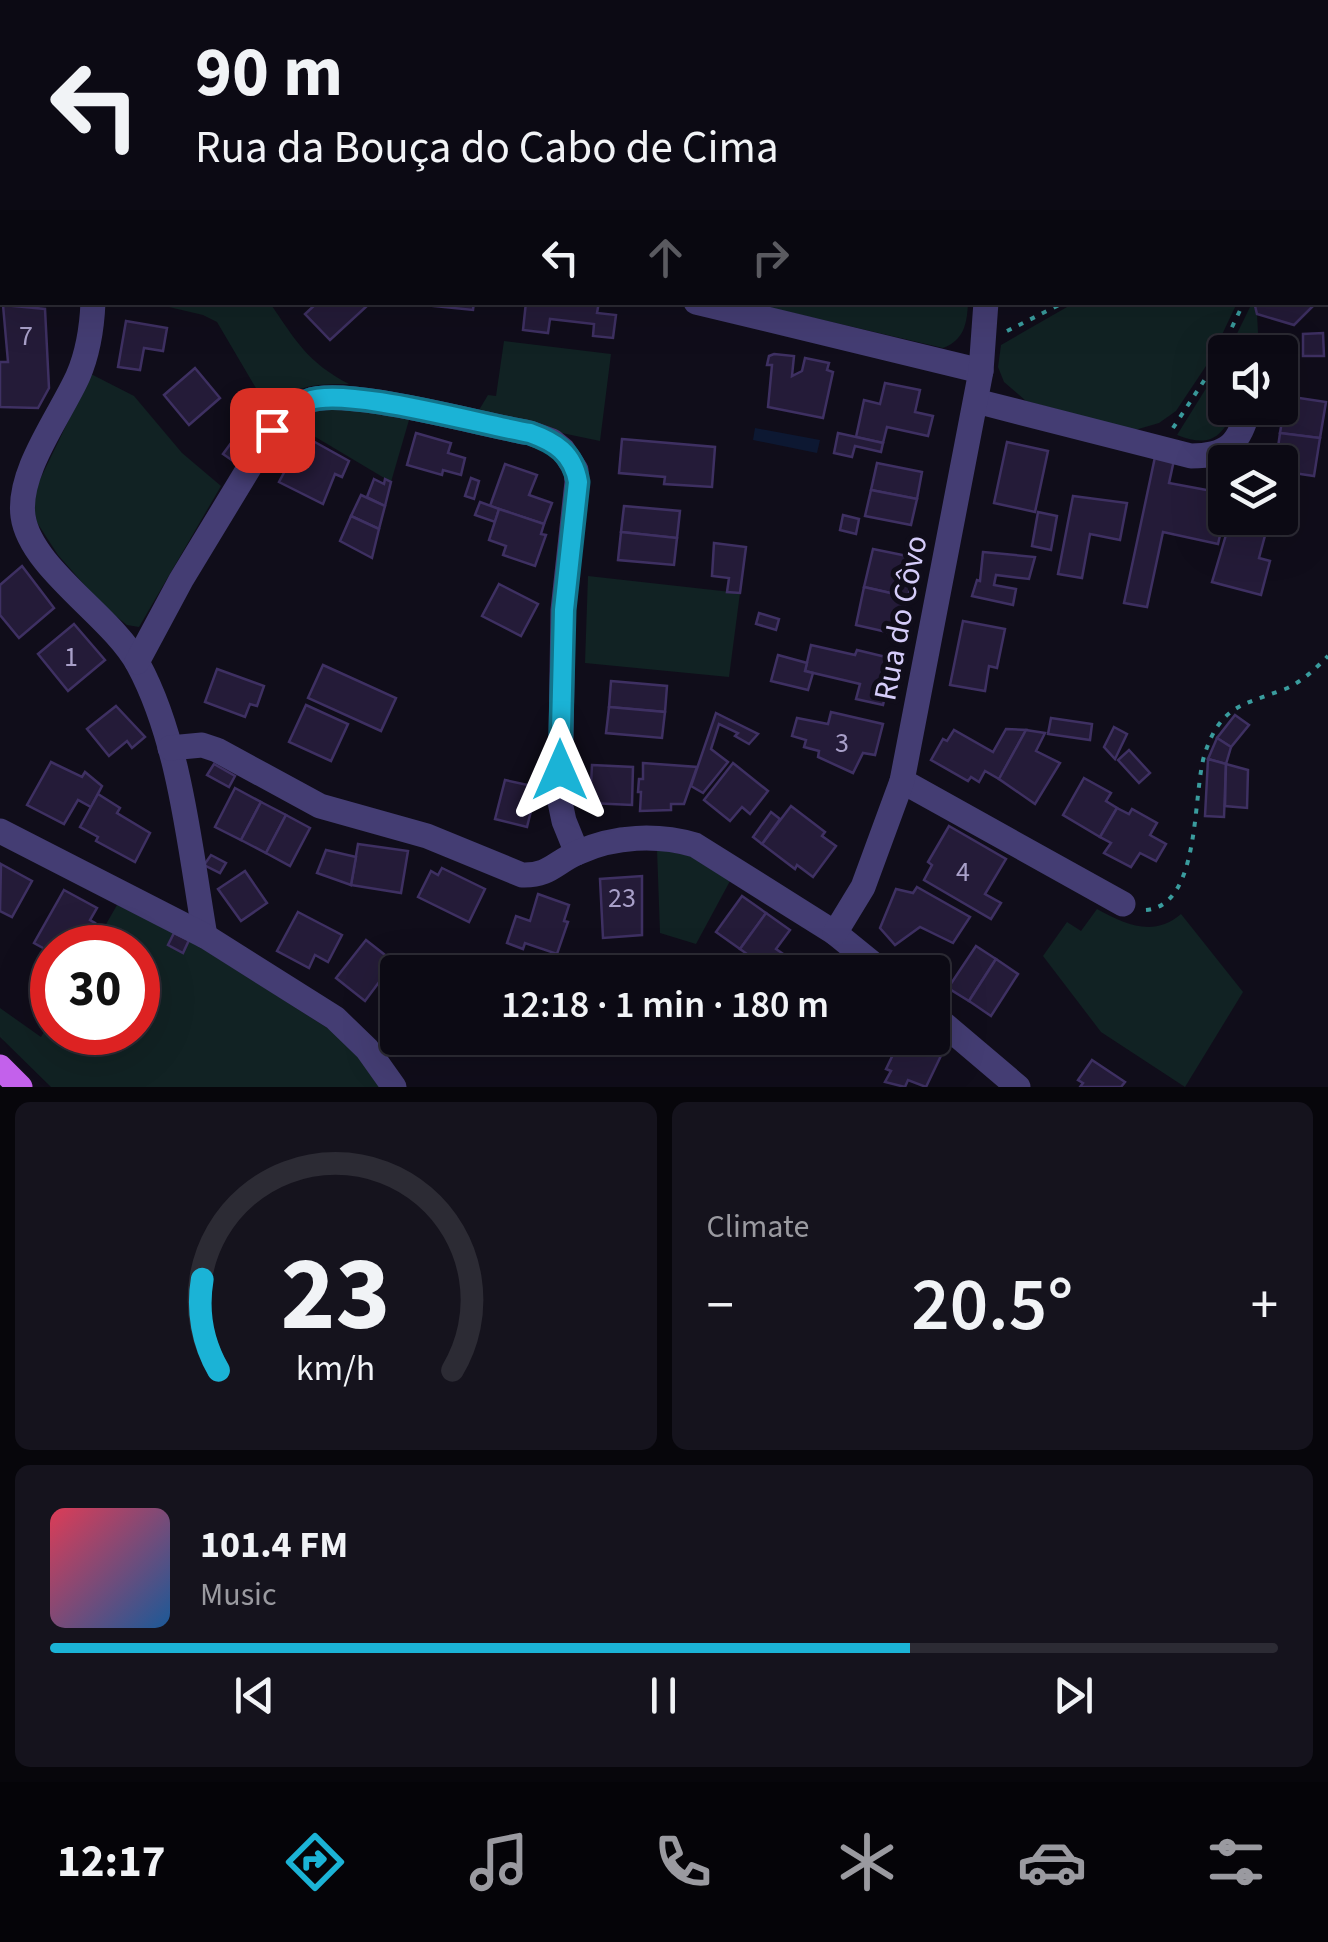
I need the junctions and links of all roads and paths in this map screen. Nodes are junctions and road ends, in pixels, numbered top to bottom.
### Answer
1 (94, 305) edge
2 (708, 305) edge
3 (986, 305) edge
4 (1059, 305) edge
5 (1243, 305) edge
6 (985, 336) junction
7 (982, 371) junction
8 (976, 402) junction
9 (1243, 425) edge
10 (1156, 447) junction
11 (1328, 656) edge
12 (137, 662) junction
13 (170, 748) junction
14 (902, 781) junction
15 (0, 831) edge
16 (577, 853) junction
17 (1123, 904) joint
18 (835, 933) junction
19 (204, 936) junction
20 (862, 955) edge
21 (950, 1029) edge
22 (0, 1067) edge
23 (20, 1087) edge
24 (394, 1087) edge
25 (1018, 1087) edge

1 - 12 street
2 - 7 street
3 - 6 street, Rua do Côvo
4 - 6 path
5 - 10 path
6 - 7 street, Rua do Côvo
7 - 8 street, Rua do Côvo
8 - 10 street
8 - 14 street, Rua do Côvo
9 - 10 street
11 - 17 path
12 - 13 street
12 - 16 street
13 - 16 street
13 - 19 street
14 - 17 street
14 - 18 street, Rua do Côvo
15 - 19 street
16 - 18 street
18 - 20 street
19 - 24 street
21 - 25 street
22 - 23 main road

